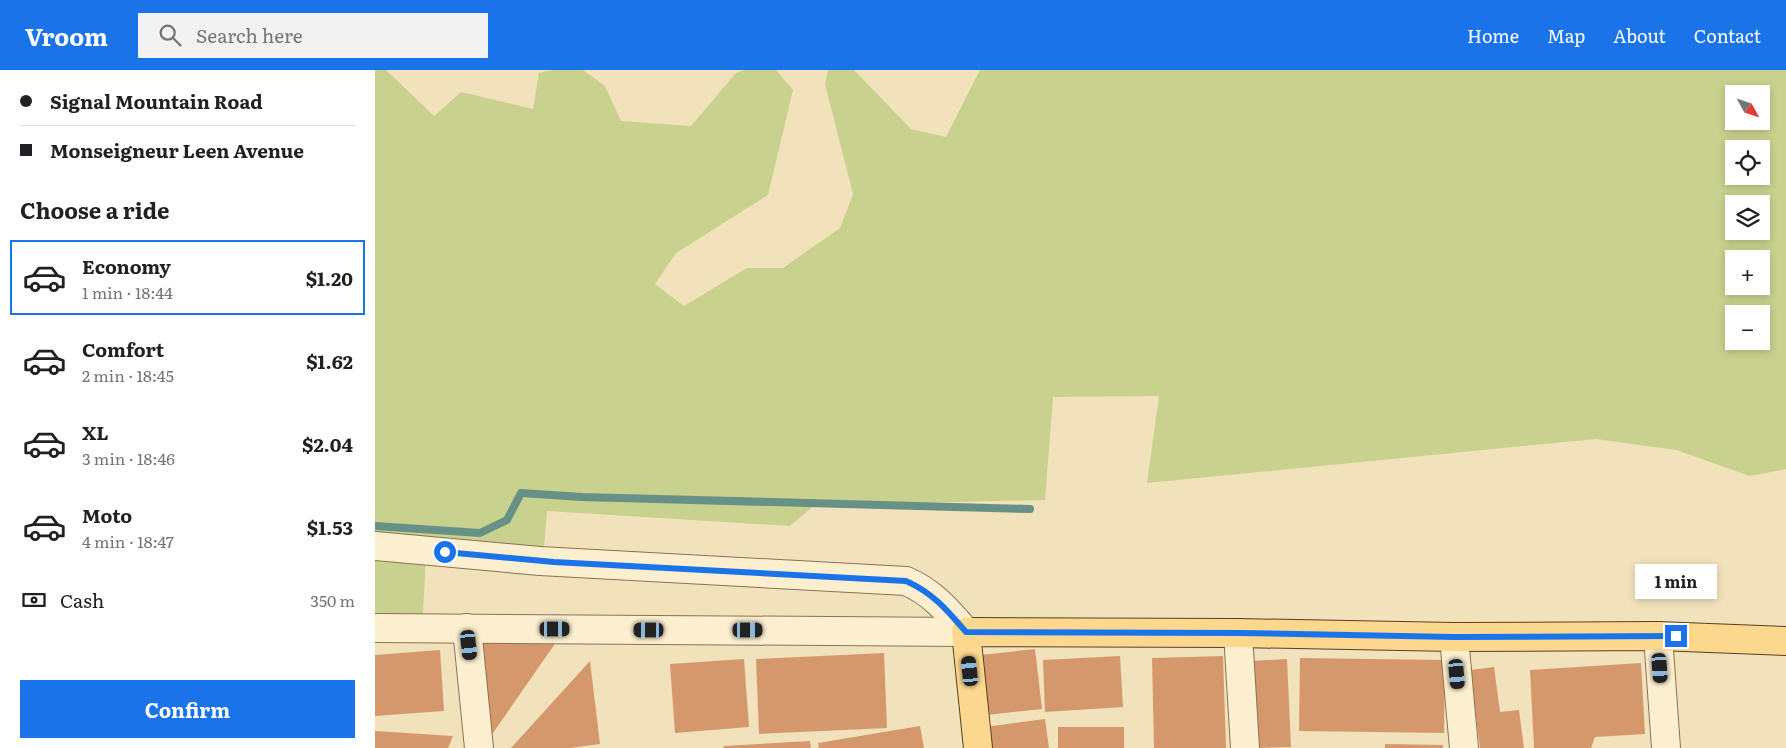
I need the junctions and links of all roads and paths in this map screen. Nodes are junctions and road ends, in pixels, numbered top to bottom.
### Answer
1 (375, 546) edge
2 (375, 628) edge
3 (467, 628) junction
4 (966, 632) junction
5 (1239, 633) junction
6 (1658, 636) junction
7 (1454, 637) junction
8 (1786, 641) edge
9 (479, 748) edge
10 (978, 748) edge
11 (1245, 748) edge
12 (1464, 748) edge
13 (1666, 748) edge

1 - 4 street
2 - 3 street
3 - 4 street
3 - 9 street
4 - 5 main road
4 - 10 main road
5 - 7 main road
5 - 11 street
6 - 7 main road
6 - 8 main road
6 - 13 street
7 - 12 street

